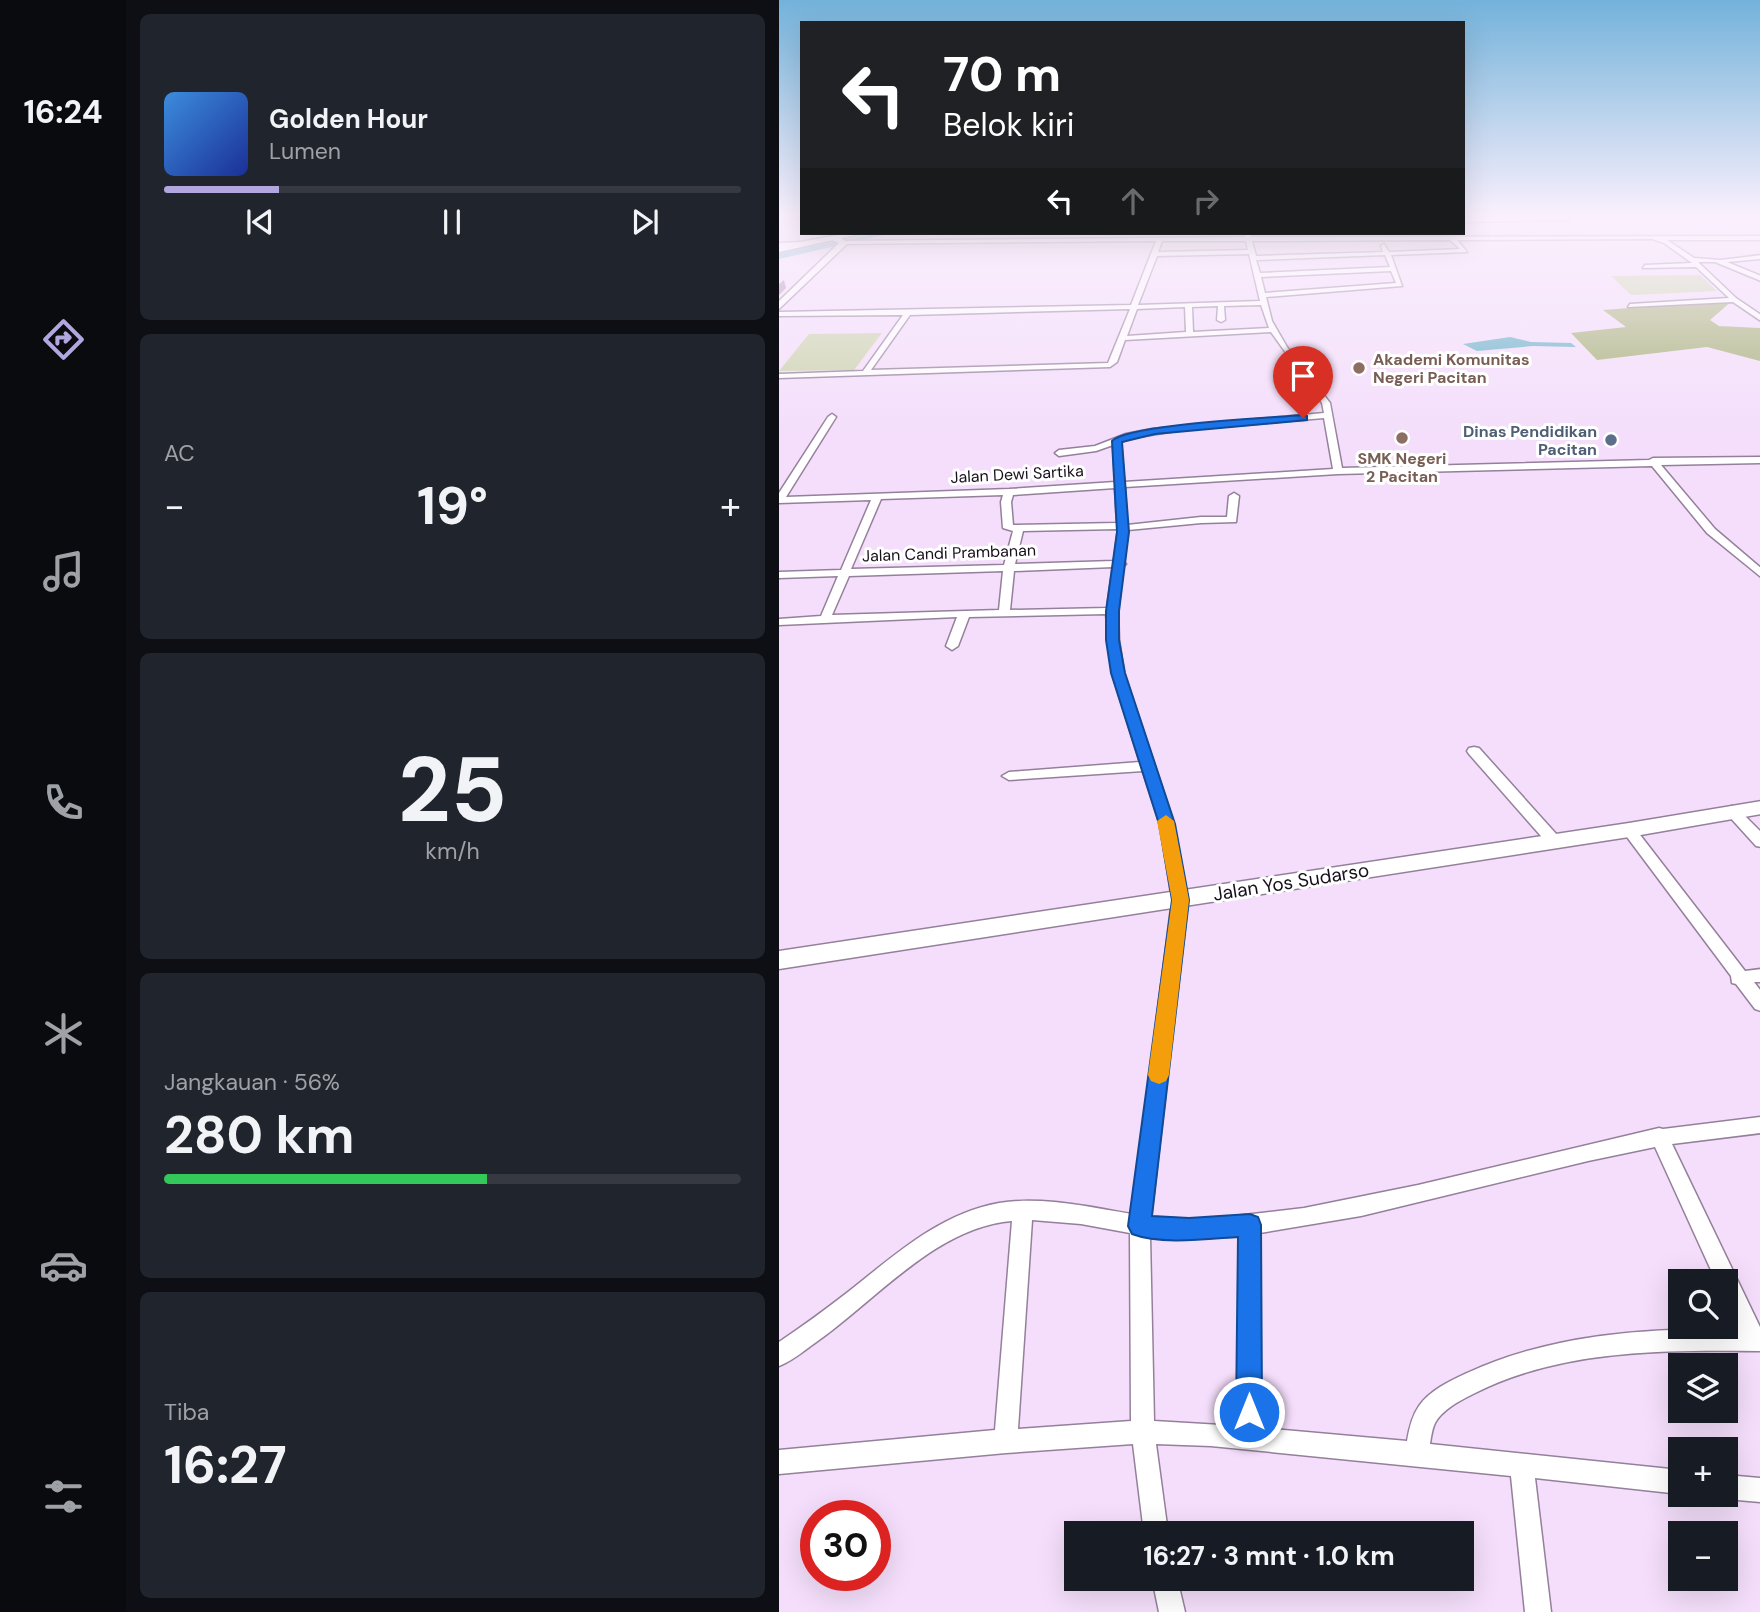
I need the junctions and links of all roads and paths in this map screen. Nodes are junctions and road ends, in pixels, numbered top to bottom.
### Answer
1 (795, 289) edge
2 (1142, 289) edge
3 (1260, 289) edge
4 (1363, 289) edge
5 (1722, 289) edge
6 (1262, 299) junction
7 (1733, 300) junction
8 (1221, 304) junction
9 (1188, 305) junction
10 (779, 306) edge
11 (1630, 306) dead end
12 (1135, 307) junction
13 (908, 313) junction
14 (779, 314) edge
15 (1760, 319) edge
16 (1221, 320) dead end
17 (1273, 330) junction
18 (1190, 334) junction
19 (1122, 338) junction
20 (865, 373) junction
21 (779, 376) edge
22 (1328, 415) junction
23 (832, 417) dead end
24 (1117, 441) junction
25 (1059, 453) dead end
26 (1760, 460) edge
27 (1653, 461) junction
28 (1338, 471) junction
29 (1120, 484) junction
30 (1009, 492) junction
31 (1234, 496) dead end
32 (877, 497) junction
33 (779, 500) edge
34 (1123, 527) junction
35 (1018, 530) junction
36 (1121, 564) junction
37 (1009, 567) junction
38 (846, 572) junction
39 (1760, 574) edge
40 (779, 575) edge
41 (1112, 611) junction
42 (1004, 614) junction
43 (964, 615) junction
44 (825, 619) junction
45 (779, 622) edge
46 (952, 646) dead end
47 (1474, 751) dead end
48 (1149, 765) junction
49 (1009, 776) dead end
50 (1760, 807) edge
51 (1732, 811) junction
52 (1629, 830) junction
53 (1553, 840) junction
54 (1760, 842) edge
55 (1180, 900) junction
56 (779, 960) edge
57 (1760, 975) edge
58 (1738, 978) junction
59 (1760, 1004) edge
60 (1760, 1125) edge
61 (1659, 1136) junction
62 (1023, 1210) junction
63 (1250, 1225) junction
64 (1140, 1226) junction
65 (1757, 1340) edge
66 (779, 1355) edge
67 (1143, 1432) junction
68 (1249, 1438) junction
69 (1006, 1441) junction
70 (1417, 1454) junction
71 (779, 1462) edge
72 (1522, 1466) junction
73 (1668, 1481) edge
74 (1738, 1488) edge
75 (1760, 1490) edge
76 (1154, 1521) edge
77 (1167, 1591) edge
78 (1172, 1612) edge
79 (1537, 1612) edge

1 - 10 main road
2 - 12 street
3 - 6 street
4 - 6 street
5 - 7 street
6 - 8 street
6 - 17 street
7 - 11 street
7 - 15 street
8 - 9 street
8 - 16 street
9 - 12 street
9 - 18 street
12 - 13 street
12 - 19 street
13 - 14 street
13 - 20 street
17 - 18 street
17 - 22 street
18 - 19 street
19 - 20 street
20 - 21 street
22 - 24 street
22 - 28 street
23 - 33 street
24 - 25 street
24 - 29 street
26 - 27 street, Jalan Dewi Sartika
27 - 28 street, Jalan Dewi Sartika
27 - 39 street
28 - 29 street, Jalan Dewi Sartika
29 - 30 street, Jalan Dewi Sartika
29 - 34 street
30 - 32 street, Jalan Dewi Sartika
30 - 35 street
31 - 34 street
32 - 33 street, Jalan Dewi Sartika
32 - 38 street
34 - 35 street
34 - 36 street
35 - 37 street
36 - 37 street, Jalan Candi Prambanan
36 - 41 street
37 - 38 street, Jalan Candi Prambanan
37 - 42 street
38 - 40 street, Jalan Candi Prambanan
38 - 44 street
41 - 42 street
41 - 48 street
42 - 43 street
43 - 44 street
43 - 46 street
44 - 45 street
47 - 53 street
48 - 49 street
48 - 55 street
50 - 51 main road, Jalan Yos Sudarso
51 - 52 main road, Jalan Yos Sudarso
51 - 54 street
52 - 53 main road, Jalan Yos Sudarso
52 - 58 street
53 - 55 main road, Jalan Yos Sudarso
55 - 56 main road, Jalan Yos Sudarso
55 - 64 street
57 - 58 street
58 - 59 street
60 - 61 street
61 - 63 street
61 - 65 street
62 - 64 street
62 - 66 street
62 - 69 street
63 - 64 street
63 - 68 street
64 - 67 street
65 - 70 street
67 - 68 street
67 - 69 street
67 - 76 street
68 - 70 street
69 - 71 street
70 - 72 street
72 - 73 street
72 - 79 street
74 - 75 street
77 - 78 street

